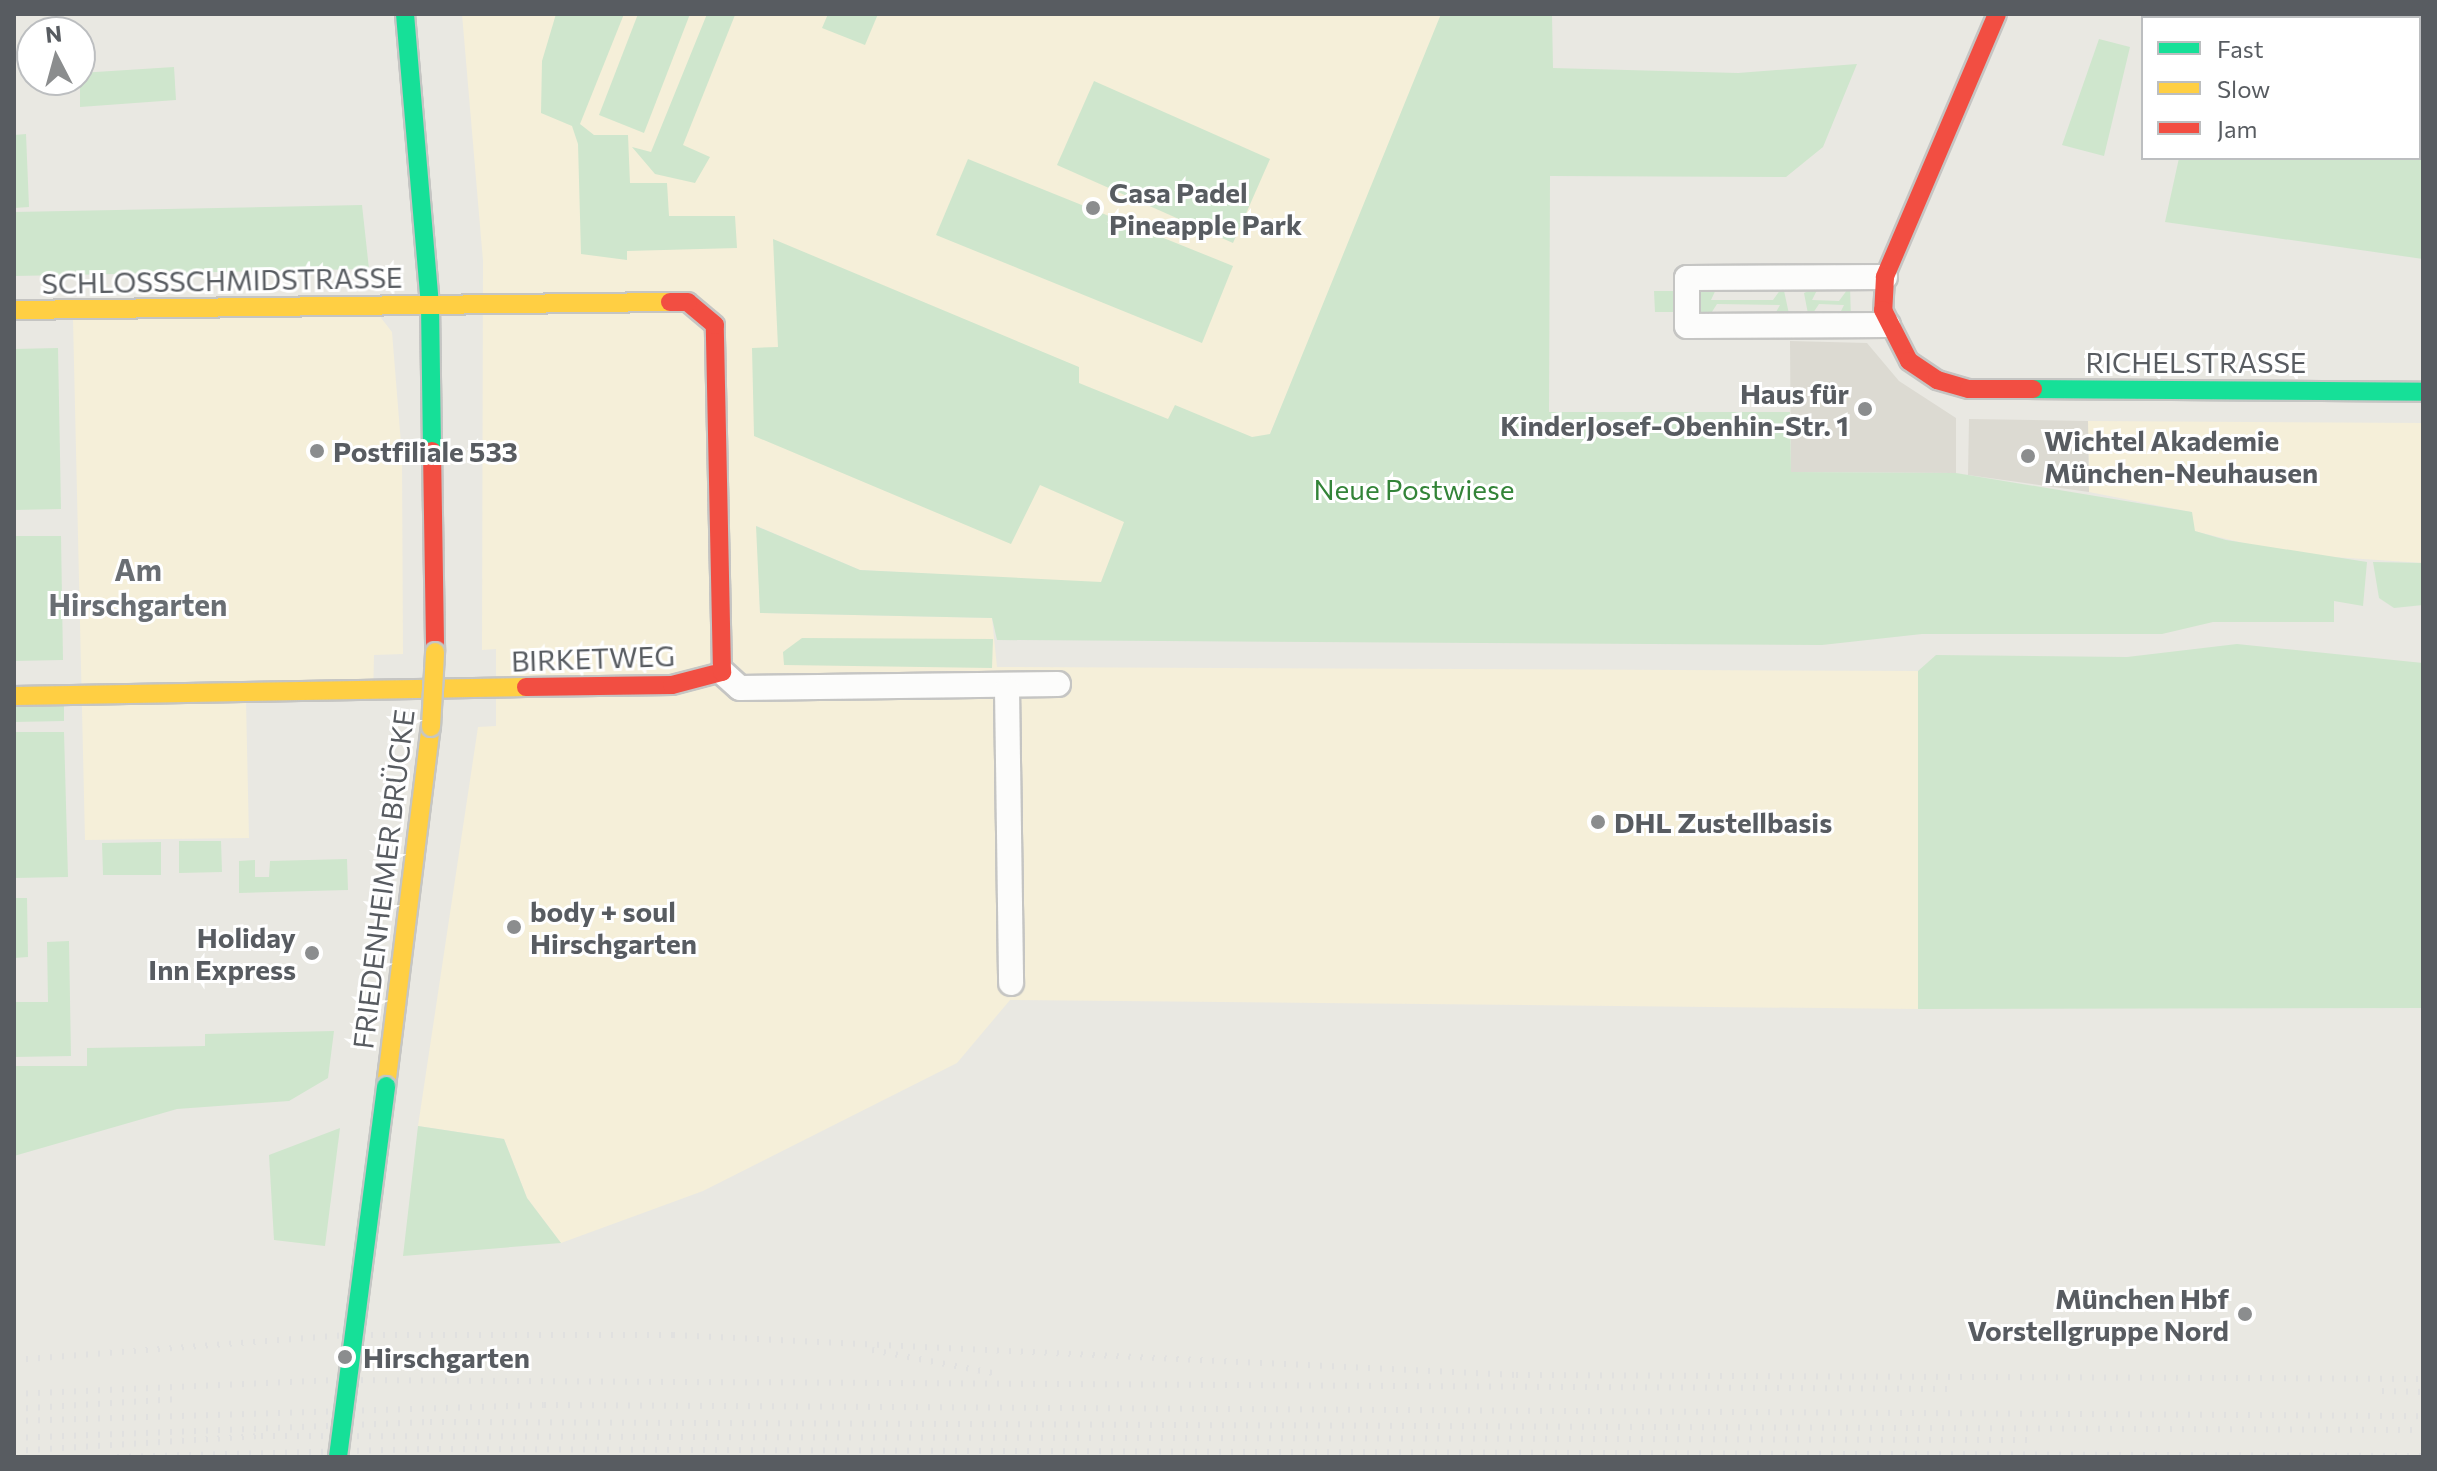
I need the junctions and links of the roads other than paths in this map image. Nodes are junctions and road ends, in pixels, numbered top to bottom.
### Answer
1 (405, 14) edge
2 (1997, 14) edge
3 (1885, 277) junction
4 (430, 305) junction
5 (14, 310) edge
6 (1888, 325) junction
7 (2423, 392) edge
8 (722, 672) junction
9 (1058, 684) dead end
10 (1007, 689) junction
11 (14, 696) edge
12 (1011, 983) dead end
13 (338, 1457) edge

1 - 4 street, FRIEDENHEIMER BRÜCKE
2 - 3 street
3 - 6 street
3 - 6 street
4 - 5 street, SCHLOSSSCHMIDSTRASSE
4 - 8 street
4 - 13 street, FRIEDENHEIMER BRÜCKE, bridge
6 - 7 street, RICHELSTRASSE
8 - 10 street
8 - 11 street, BIRKETWEG
9 - 10 street
10 - 12 street

